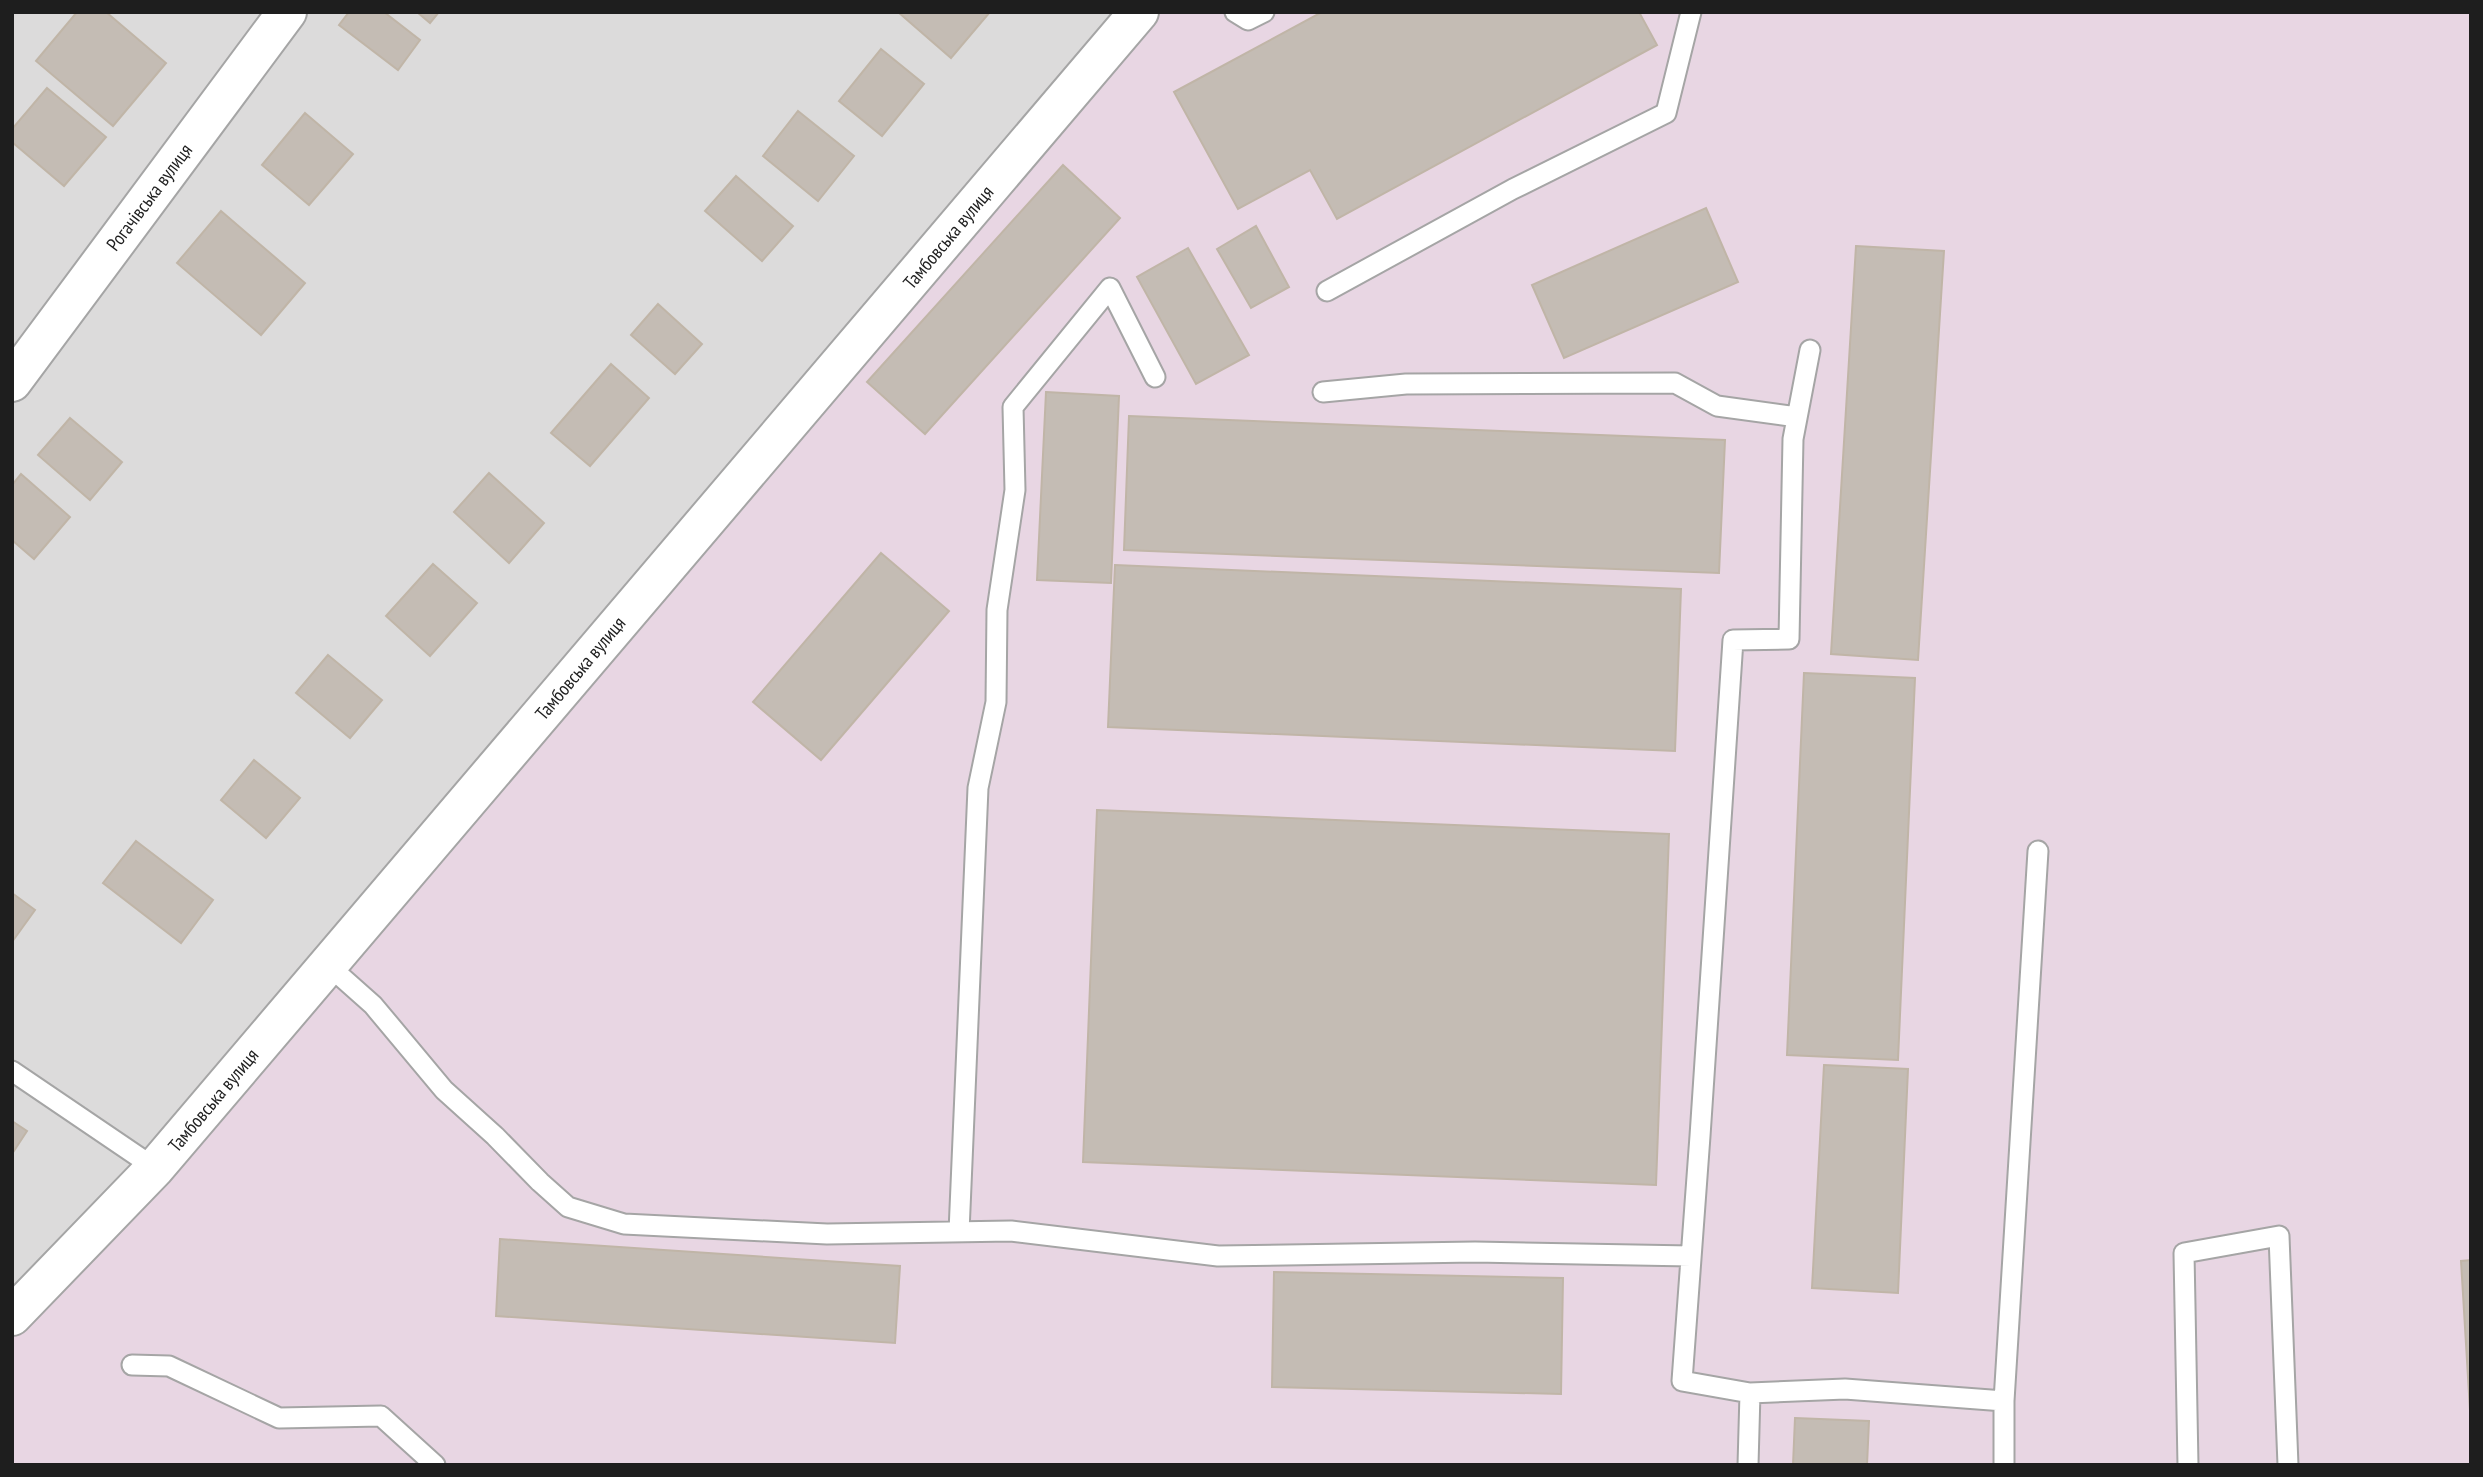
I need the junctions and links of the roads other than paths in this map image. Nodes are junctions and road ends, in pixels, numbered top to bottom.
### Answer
1 (287, 12) edge
2 (1139, 12) edge
3 (1235, 12) edge
4 (1264, 12) edge
5 (1691, 12) edge
6 (1327, 291) dead end
7 (1810, 350) dead end
8 (1155, 377) dead end
9 (12, 382) edge
10 (1324, 392) dead end
11 (1797, 417) junction
12 (2038, 851) dead end
13 (328, 965) junction
14 (12, 1071) edge
15 (155, 1168) junction
16 (959, 1232) junction
17 (1691, 1256) junction
18 (12, 1316) edge
19 (132, 1366) dead end
20 (1750, 1393) junction
21 (2004, 1401) junction
22 (435, 1465) edge
23 (1748, 1465) edge
24 (2004, 1465) edge
25 (2188, 1465) edge
26 (2288, 1465) edge

1 - 9 street, Рогачівська вулиця
2 - 13 street, Тамбовська вулиця
3 - 4 lane
5 - 6 lane
7 - 11 lane
8 - 16 lane
10 - 11 lane
11 - 17 lane
12 - 21 lane
13 - 15 street, Тамбовська вулиця
13 - 16 lane
14 - 15 lane
15 - 18 street, Тамбовська вулиця
16 - 17 lane
17 - 20 lane
19 - 22 lane
20 - 21 lane
20 - 23 lane
21 - 24 lane
25 - 26 lane

